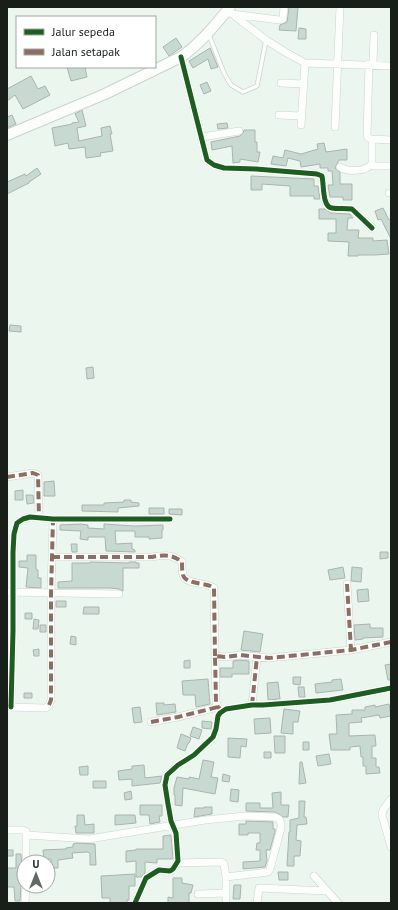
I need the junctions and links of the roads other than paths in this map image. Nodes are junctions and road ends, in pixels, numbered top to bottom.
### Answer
1 (284, 7) edge
2 (340, 7) edge
3 (230, 10) edge
4 (208, 34) junction
5 (374, 35) dead end
6 (266, 40) junction
7 (181, 57) junction
8 (305, 63) junction
9 (337, 63) junction
10 (371, 64) junction
11 (391, 66) edge
12 (281, 83) dead end
13 (304, 84) junction
14 (279, 114) dead end
15 (302, 116) junction
16 (301, 125) dead end
17 (335, 127) dead end
18 (239, 132) dead end
19 (7, 135) edge
20 (202, 137) junction
21 (372, 139) junction
22 (391, 140) edge
23 (372, 164) junction
24 (340, 166) dead end
25 (391, 166) edge
26 (372, 228) dead end
27 (7, 477) edge
28 (39, 518) junction
29 (53, 519) junction
30 (170, 519) dead end
31 (52, 557) junction
32 (346, 584) dead end
33 (10, 592) edge
34 (51, 594) junction
35 (119, 594) dead end
36 (10, 631) edge
37 (391, 642) edge
38 (351, 650) junction
39 (215, 656) junction
40 (257, 657) junction
41 (10, 671) edge
42 (391, 688) edge
43 (252, 705) junction
44 (9, 707) edge
45 (220, 709) junction
46 (151, 722) dead end
47 (391, 799) edge
48 (172, 825) junction
49 (7, 830) edge
50 (27, 835) junction
51 (391, 847) edge
52 (26, 854) edge
53 (177, 862) junction
54 (314, 876) dead end
55 (226, 877) junction
56 (327, 891) junction
57 (226, 893) junction
58 (198, 894) dead end
59 (135, 903) edge
60 (226, 903) edge
61 (257, 903) edge
62 (338, 903) edge

1 - 3 street
2 - 9 street
3 - 4 street
3 - 6 street
4 - 6 lane
4 - 7 street
5 - 10 street
6 - 8 street
7 - 19 street
7 - 20 street
8 - 9 street
8 - 13 street
9 - 10 street
9 - 17 street
10 - 11 street
10 - 21 street
12 - 13 street
13 - 15 street
14 - 15 street
15 - 16 street
18 - 20 street
20 - 26 street
21 - 22 street
21 - 23 street
23 - 24 street
23 - 25 street
27 - 28 street
28 - 29 street
28 - 33 street
29 - 30 street
29 - 31 street
31 - 34 street
31 - 39 street
32 - 38 street
33 - 34 street
33 - 36 street
34 - 35 street
34 - 44 street
36 - 41 street
37 - 38 street
38 - 40 street
39 - 40 street
39 - 45 street
40 - 43 street
41 - 44 street
42 - 43 street
43 - 45 street
45 - 46 street
45 - 48 street
47 - 51 street
48 - 50 street
48 - 53 street
48 - 55 street
49 - 50 street
50 - 52 street
53 - 55 street
53 - 59 street
54 - 56 street
55 - 57 street
56 - 61 street
56 - 62 street
57 - 58 street
57 - 60 street

